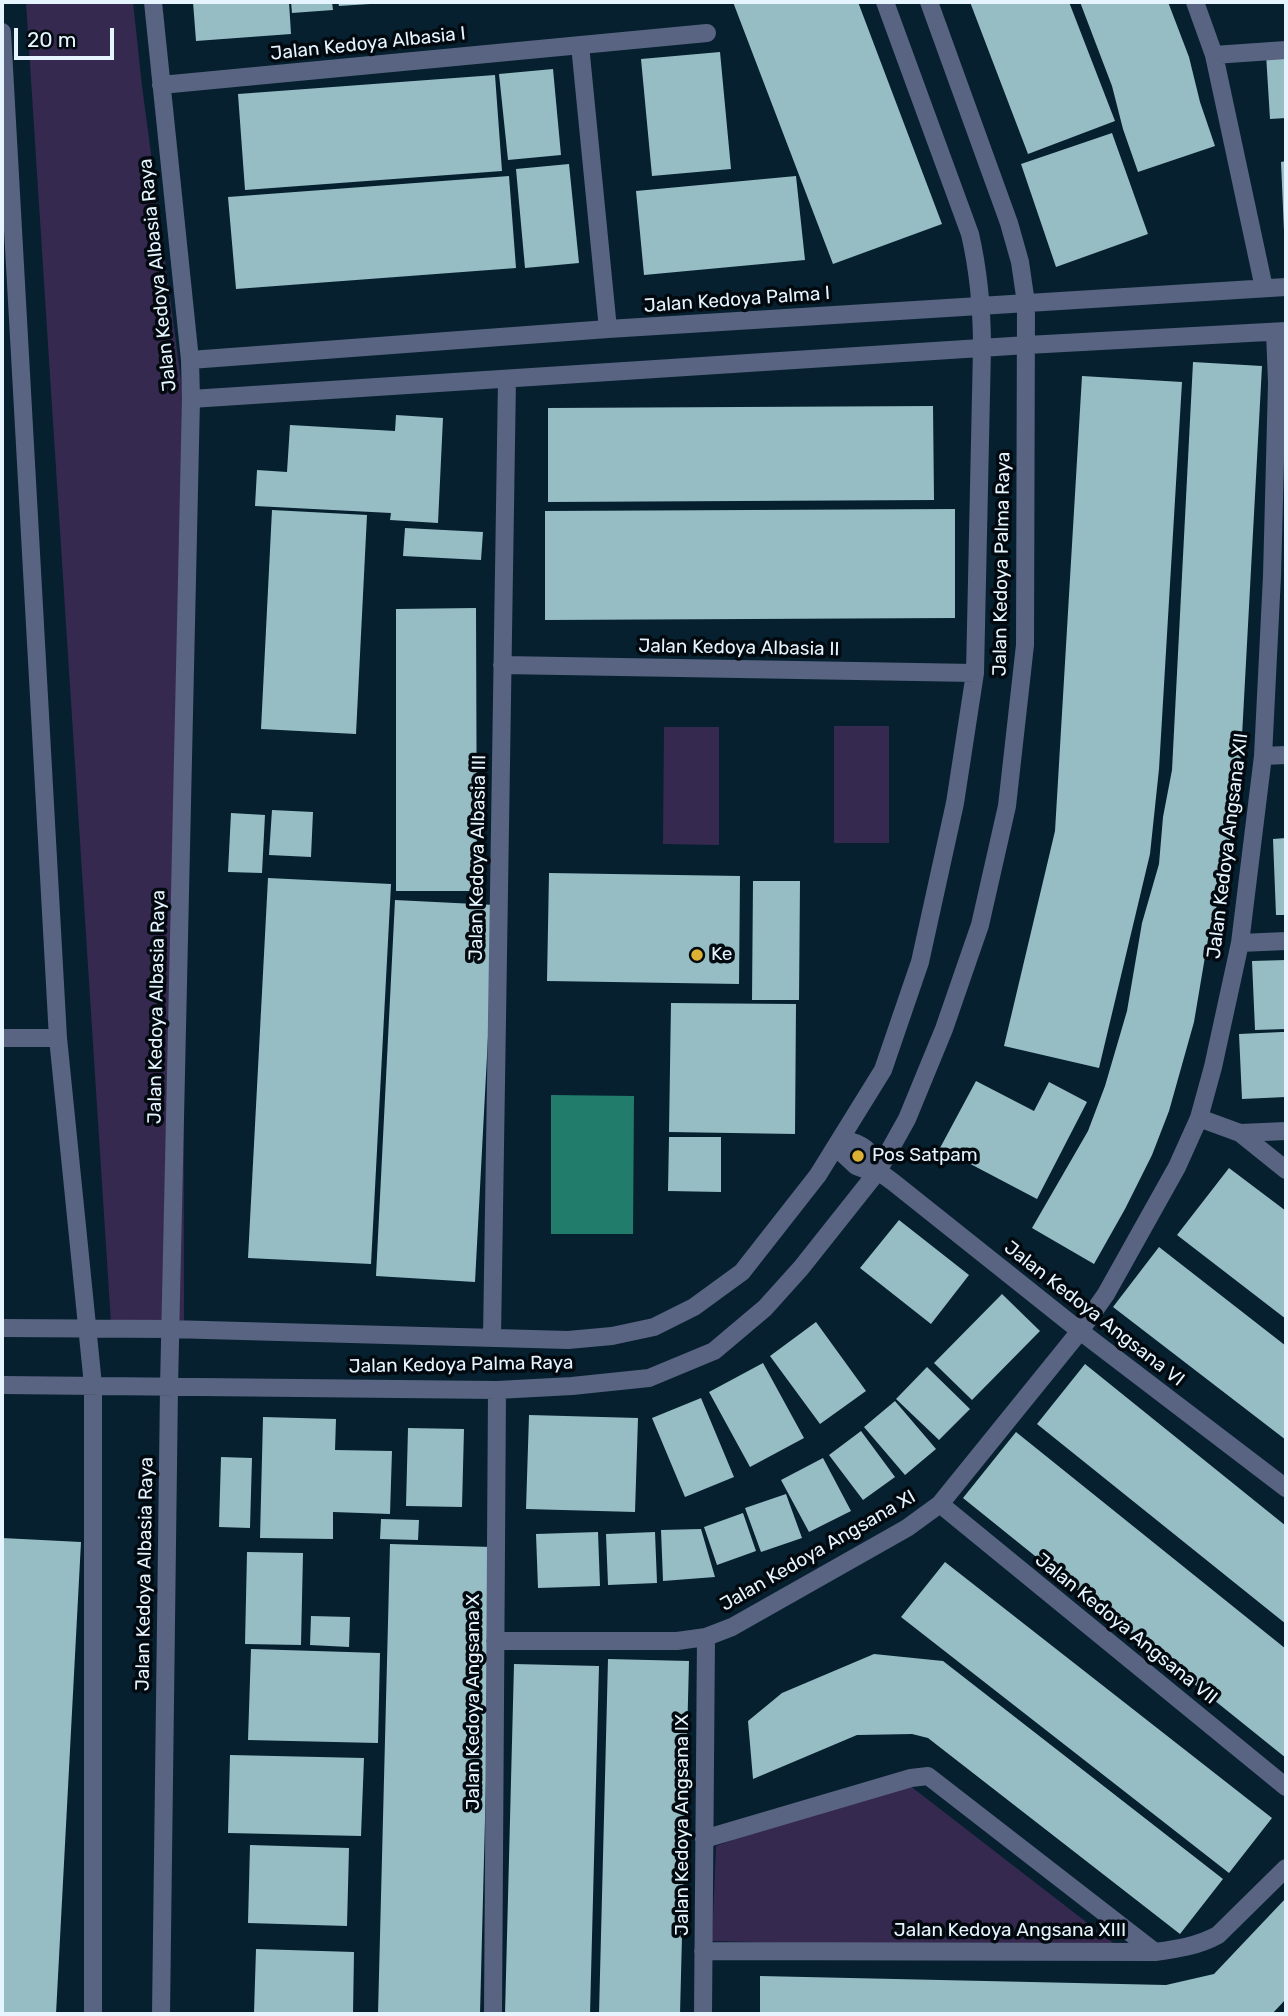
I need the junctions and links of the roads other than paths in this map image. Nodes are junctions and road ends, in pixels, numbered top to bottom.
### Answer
1 (153, 2) edge
2 (885, 2) edge
3 (929, 2) edge
4 (1195, 2) edge
5 (2, 32) edge
6 (707, 33) dead end
7 (580, 45) junction
8 (1286, 50) edge
9 (1214, 55) junction
10 (161, 85) junction
11 (1286, 287) edge
12 (1265, 288) junction
13 (1026, 303) junction
14 (982, 306) junction
15 (608, 329) junction
16 (1281, 332) edge
17 (1027, 345) junction
18 (982, 348) junction
19 (190, 360) junction
20 (507, 379) junction
21 (191, 399) junction
22 (1279, 576) edge
23 (502, 665) junction
24 (975, 673) junction
25 (1286, 755) edge
26 (1263, 756) junction
27 (1286, 941) edge
28 (1240, 943) junction
29 (2, 1038) edge
30 (58, 1038) junction
31 (1199, 1118) junction
32 (1286, 1131) edge
33 (1240, 1133) junction
34 (841, 1140) junction
35 (1286, 1170) edge
36 (878, 1171) junction
37 (2, 1328) edge
38 (87, 1328) junction
39 (170, 1329) junction
40 (1080, 1331) junction
41 (492, 1338) junction
42 (2, 1385) edge
43 (93, 1385) junction
44 (169, 1387) junction
45 (497, 1390) junction
46 (1286, 1488) edge
47 (940, 1504) junction
48 (706, 1637) junction
49 (495, 1641) junction
50 (1286, 1787) edge
51 (704, 1839) junction
52 (1286, 1868) edge
53 (704, 1951) junction
54 (1155, 1952) junction
55 (93, 2014) edge
56 (161, 2014) edge
57 (493, 2014) edge
58 (703, 2014) edge

1 - 10 street, Jalan Kedoya Albasia Raya
2 - 14 street, Jalan Kedoya Palma Raya
3 - 13 street, Jalan Kedoya Palma Raya
4 - 9 street
5 - 30 street
6 - 7 street, Jalan Kedoya Albasia I
7 - 10 street, Jalan Kedoya Albasia I
7 - 15 street
8 - 9 street
9 - 12 street
10 - 19 street, Jalan Kedoya Albasia Raya
11 - 12 street, Jalan Kedoya Palma I
12 - 13 street, Jalan Kedoya Palma I
13 - 14 street, Jalan Kedoya Palma I
13 - 17 street, Jalan Kedoya Palma Raya
14 - 15 street, Jalan Kedoya Palma I
14 - 18 street, Jalan Kedoya Palma Raya
15 - 19 street, Jalan Kedoya Palma I
16 - 17 street
16 - 22 street, Jalan Kedoya Angsana XII
17 - 18 street
17 - 36 street, Jalan Kedoya Palma Raya
18 - 20 street
18 - 24 street, Jalan Kedoya Palma Raya
19 - 21 street, Jalan Kedoya Albasia Raya
20 - 21 street
20 - 23 street, Jalan Kedoya Albasia III
21 - 39 street, Jalan Kedoya Albasia Raya
22 - 26 street, Jalan Kedoya Angsana XII
23 - 24 street, Jalan Kedoya Albasia II
23 - 41 street, Jalan Kedoya Albasia III
24 - 34 street, Jalan Kedoya Palma Raya
25 - 26 street
26 - 28 street, Jalan Kedoya Angsana XII
27 - 28 street
28 - 31 street, Jalan Kedoya Angsana XII
29 - 30 street
30 - 38 street
31 - 33 street
31 - 40 street, Jalan Kedoya Angsana XII
32 - 33 street
33 - 35 street
34 - 36 street, Jalan Kedoya Angsana VI
34 - 41 street, Jalan Kedoya Palma Raya
36 - 40 street, Jalan Kedoya Angsana VI
36 - 45 street, Jalan Kedoya Palma Raya
37 - 38 street, Jalan Kedoya Palma Raya
38 - 39 street, Jalan Kedoya Palma Raya
38 - 43 street
39 - 41 street, Jalan Kedoya Palma Raya
39 - 44 street, Jalan Kedoya Albasia Raya
40 - 46 street, Jalan Kedoya Angsana VI
40 - 47 street, Jalan Kedoya Angsana XI
42 - 43 street, Jalan Kedoya Palma Raya
43 - 44 street, Jalan Kedoya Palma Raya
43 - 55 street
44 - 45 street, Jalan Kedoya Palma Raya
44 - 56 street, Jalan Kedoya Albasia Raya
45 - 49 street, Jalan Kedoya Angsana X
47 - 48 street, Jalan Kedoya Angsana XI
47 - 50 street, Jalan Kedoya Angsana VII
48 - 49 street, Jalan Kedoya Angsana XI
48 - 51 street, Jalan Kedoya Angsana IX
49 - 57 street, Jalan Kedoya Angsana X
51 - 53 street, Jalan Kedoya Angsana IX
51 - 54 street
52 - 54 street, Jalan Kedoya Angsana XIII
53 - 54 street, Jalan Kedoya Angsana XIII
53 - 58 street, Jalan Kedoya Angsana IX

